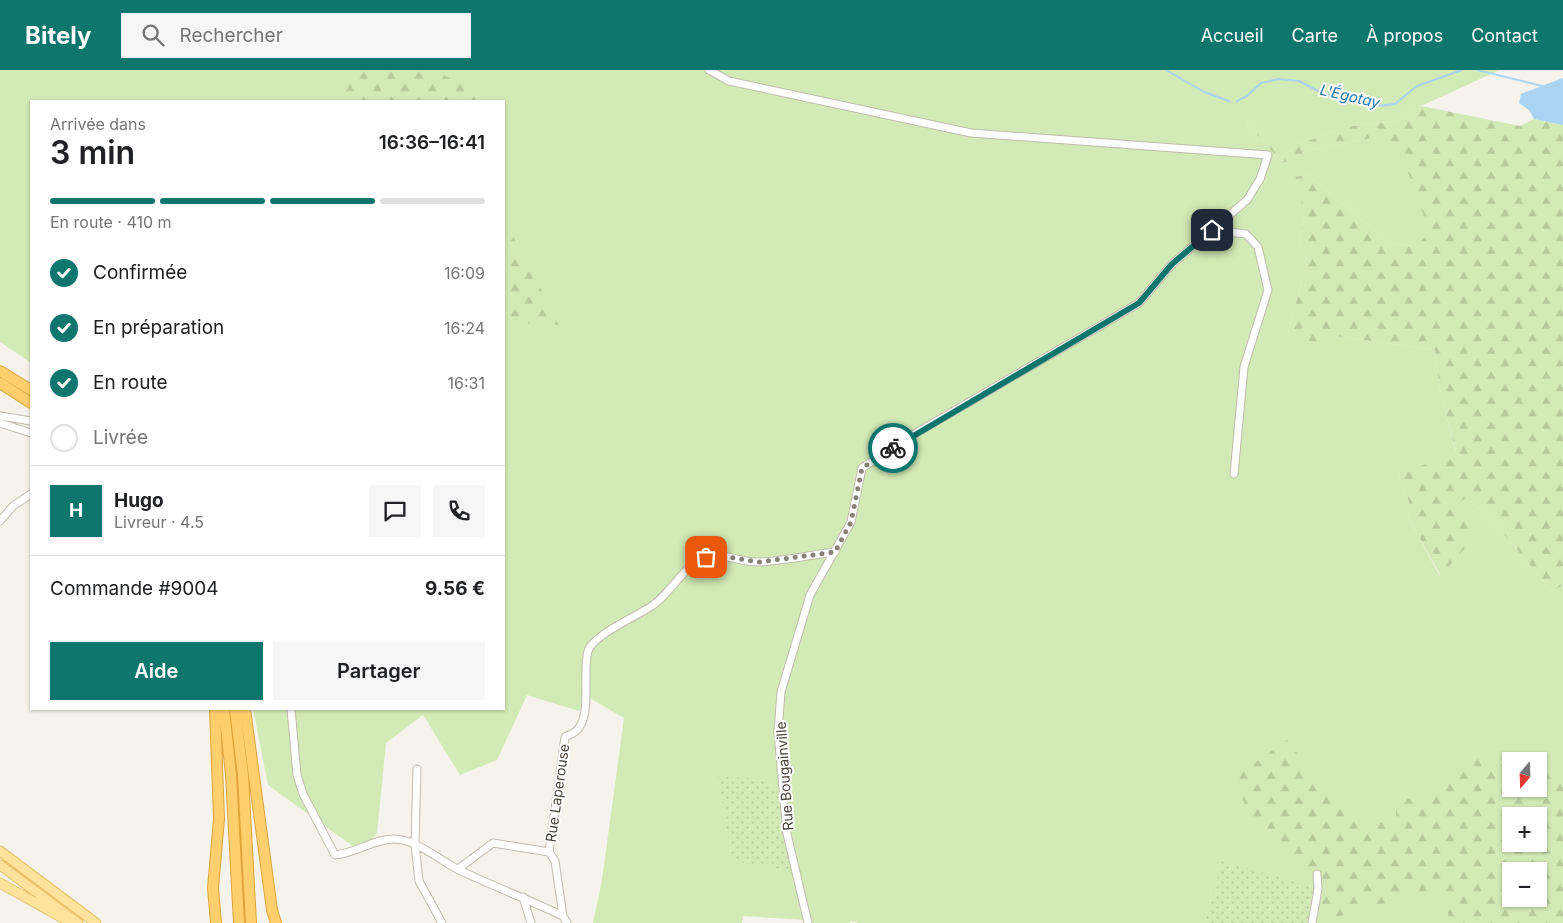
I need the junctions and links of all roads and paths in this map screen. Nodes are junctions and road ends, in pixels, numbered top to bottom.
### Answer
1 (709, 70) edge
2 (1212, 230) junction
3 (0, 371) edge
4 (0, 383) edge
5 (30, 389) edge
6 (30, 402) edge
7 (0, 416) edge
8 (30, 421) edge
9 (0, 423) edge
10 (30, 433) edge
11 (1234, 474) dead end
12 (30, 495) edge
13 (0, 521) edge
14 (835, 552) junction
15 (215, 710) edge
16 (224, 710) edge
17 (235, 710) edge
18 (244, 710) edge
19 (291, 710) edge
20 (417, 769) dead end
21 (415, 845) junction
22 (0, 851) edge
23 (549, 852) junction
24 (0, 865) edge
25 (458, 869) junction
26 (1317, 874) dead end
27 (0, 883) edge
28 (523, 897) junction
29 (239, 918) edge
30 (250, 918) edge
31 (565, 920) edge
32 (71, 923) edge
33 (78, 923) edge
34 (96, 923) edge
35 (216, 923) edge
36 (276, 923) edge
37 (442, 923) edge
38 (531, 923) edge
39 (808, 923) edge
40 (1312, 923) edge

1 - 2 street, Rue Bougainville
2 - 11 street
2 - 14 street, Rue Bougainville
3 - 5 highway
4 - 6 highway
7 - 8 street
9 - 10 street
12 - 13 street
14 - 23 street, Rue Laperouse
14 - 39 street, Rue Bougainville
15 - 35 highway
16 - 29 highway
17 - 30 highway
18 - 36 highway
19 - 21 street
20 - 21 street
21 - 25 street
21 - 37 street
22 - 34 main road
23 - 25 street
23 - 31 street, Rue Laperouse
24 - 33 main road
25 - 28 street
26 - 40 street
27 - 32 main road
28 - 31 street
28 - 38 street

